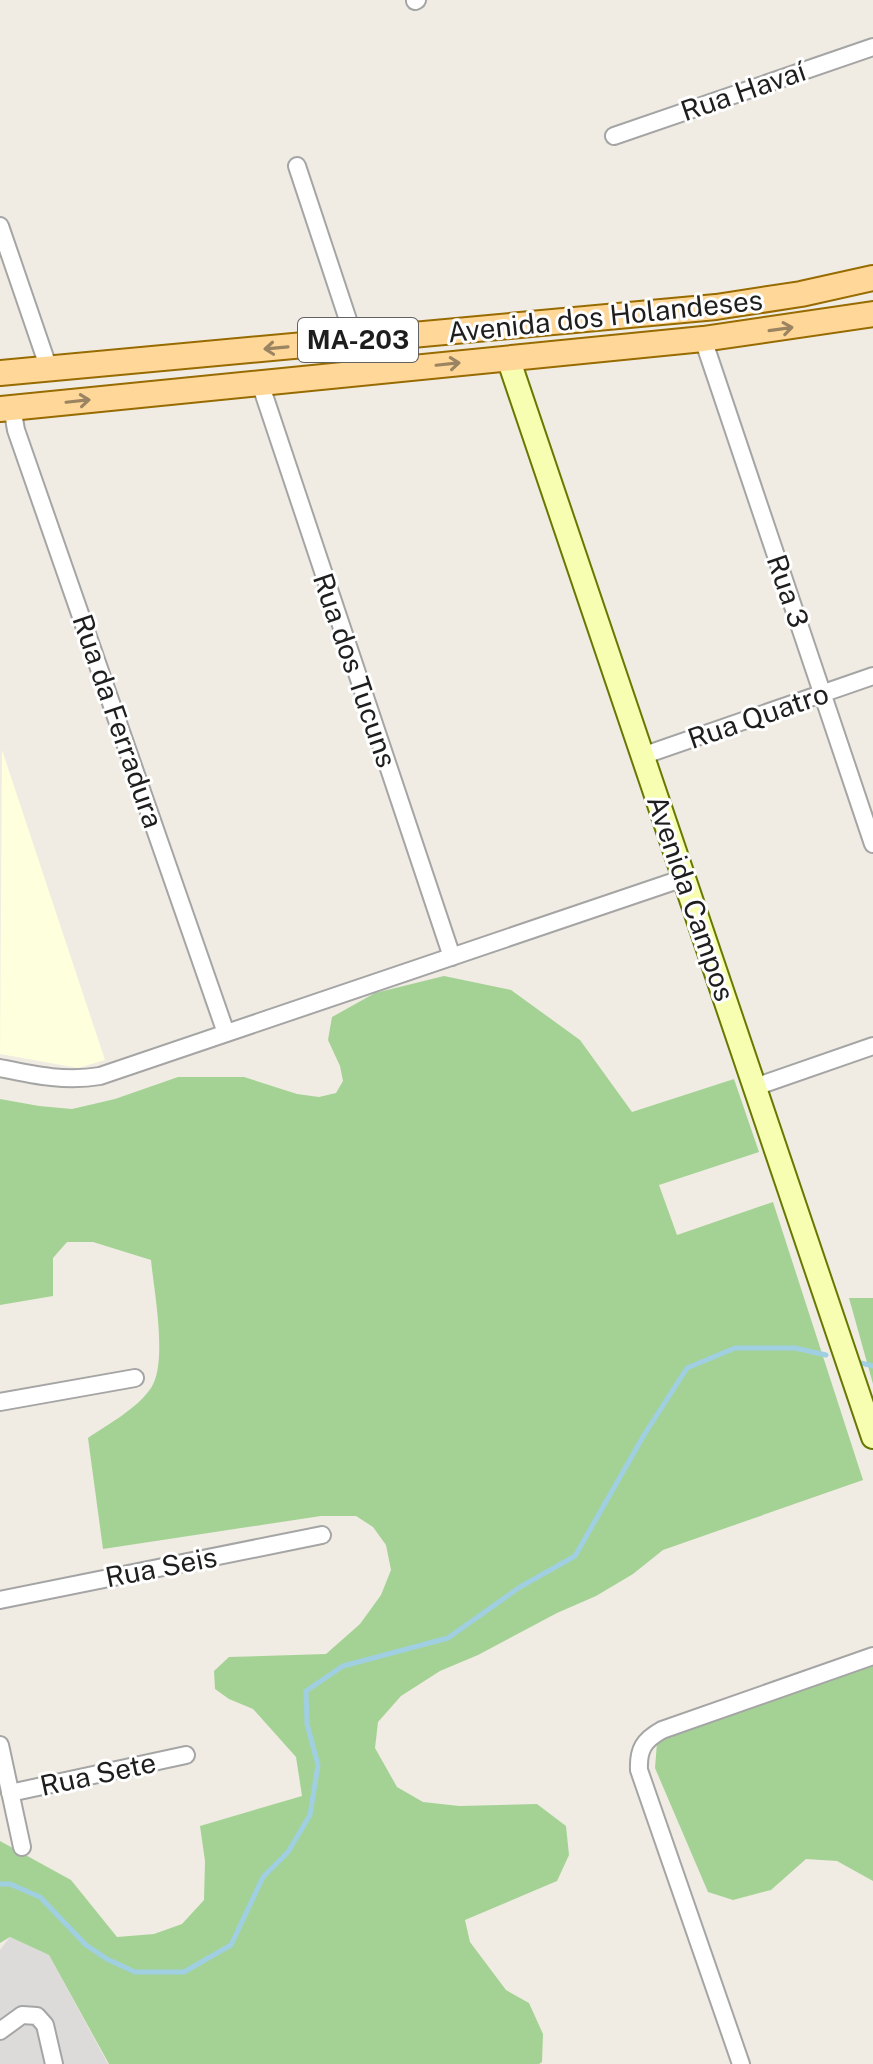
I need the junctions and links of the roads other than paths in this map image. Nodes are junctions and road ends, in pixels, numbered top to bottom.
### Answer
1 (873, 47) edge
2 (614, 136) dead end
3 (297, 166) dead end
4 (0, 226) edge
5 (873, 278) edge
6 (873, 314) edge
7 (703, 339) junction
8 (355, 341) junction
9 (508, 358) junction
10 (49, 369) junction
11 (0, 373) edge
12 (260, 383) junction
13 (6, 408) edge
14 (873, 676) edge
15 (823, 694) junction
16 (642, 756) junction
17 (873, 844) edge
18 (684, 878) junction
19 (452, 957) junction
20 (226, 1033) junction
21 (873, 1046) edge
22 (0, 1068) edge
23 (755, 1087) junction
24 (135, 1378) dead end
25 (0, 1402) edge
26 (873, 1437) edge
27 (322, 1535) dead end
28 (0, 1600) edge
29 (873, 1656) edge
30 (0, 1745) edge
31 (186, 1755) dead end
32 (10, 1793) junction
33 (22, 1847) dead end
34 (0, 2031) edge
35 (54, 2064) edge
36 (741, 2064) edge

1 - 2 street, Rua Havaí
3 - 8 street
4 - 10 street
5 - 8 main road, Avenida dos Holandeses / MA-203
7 -> 6 main road, Avenida dos Holandeses / MA-203
7 - 9 main road, Avenida dos Holandeses / MA-203
7 - 15 street, Rua 3
8 -> 10 main road, Avenida dos Holandeses / MA-203
12 -> 9 main road, Avenida dos Holandeses / MA-203
9 - 16 street, Avenida Campos
10 - 11 main road, Avenida dos Holandeses / MA-203
13 -> 12 main road, Avenida dos Holandeses / MA-203
12 - 19 street, Rua dos Tucuns
13 - 20 street, Rua da Ferradura
14 - 15 street, Rua Quatro
15 - 16 street, Rua Quatro
15 - 17 street, Rua 3
16 - 18 street, Avenida Campos
18 - 19 street
18 - 23 street, Avenida Campos
19 - 20 street
20 - 22 street
21 - 23 street
23 - 26 street, Avenida Campos
24 - 25 street
27 - 28 street, Rua Seis
29 - 36 street
30 - 32 street
31 - 32 street, Rua Sete
32 - 33 street
34 - 35 street

